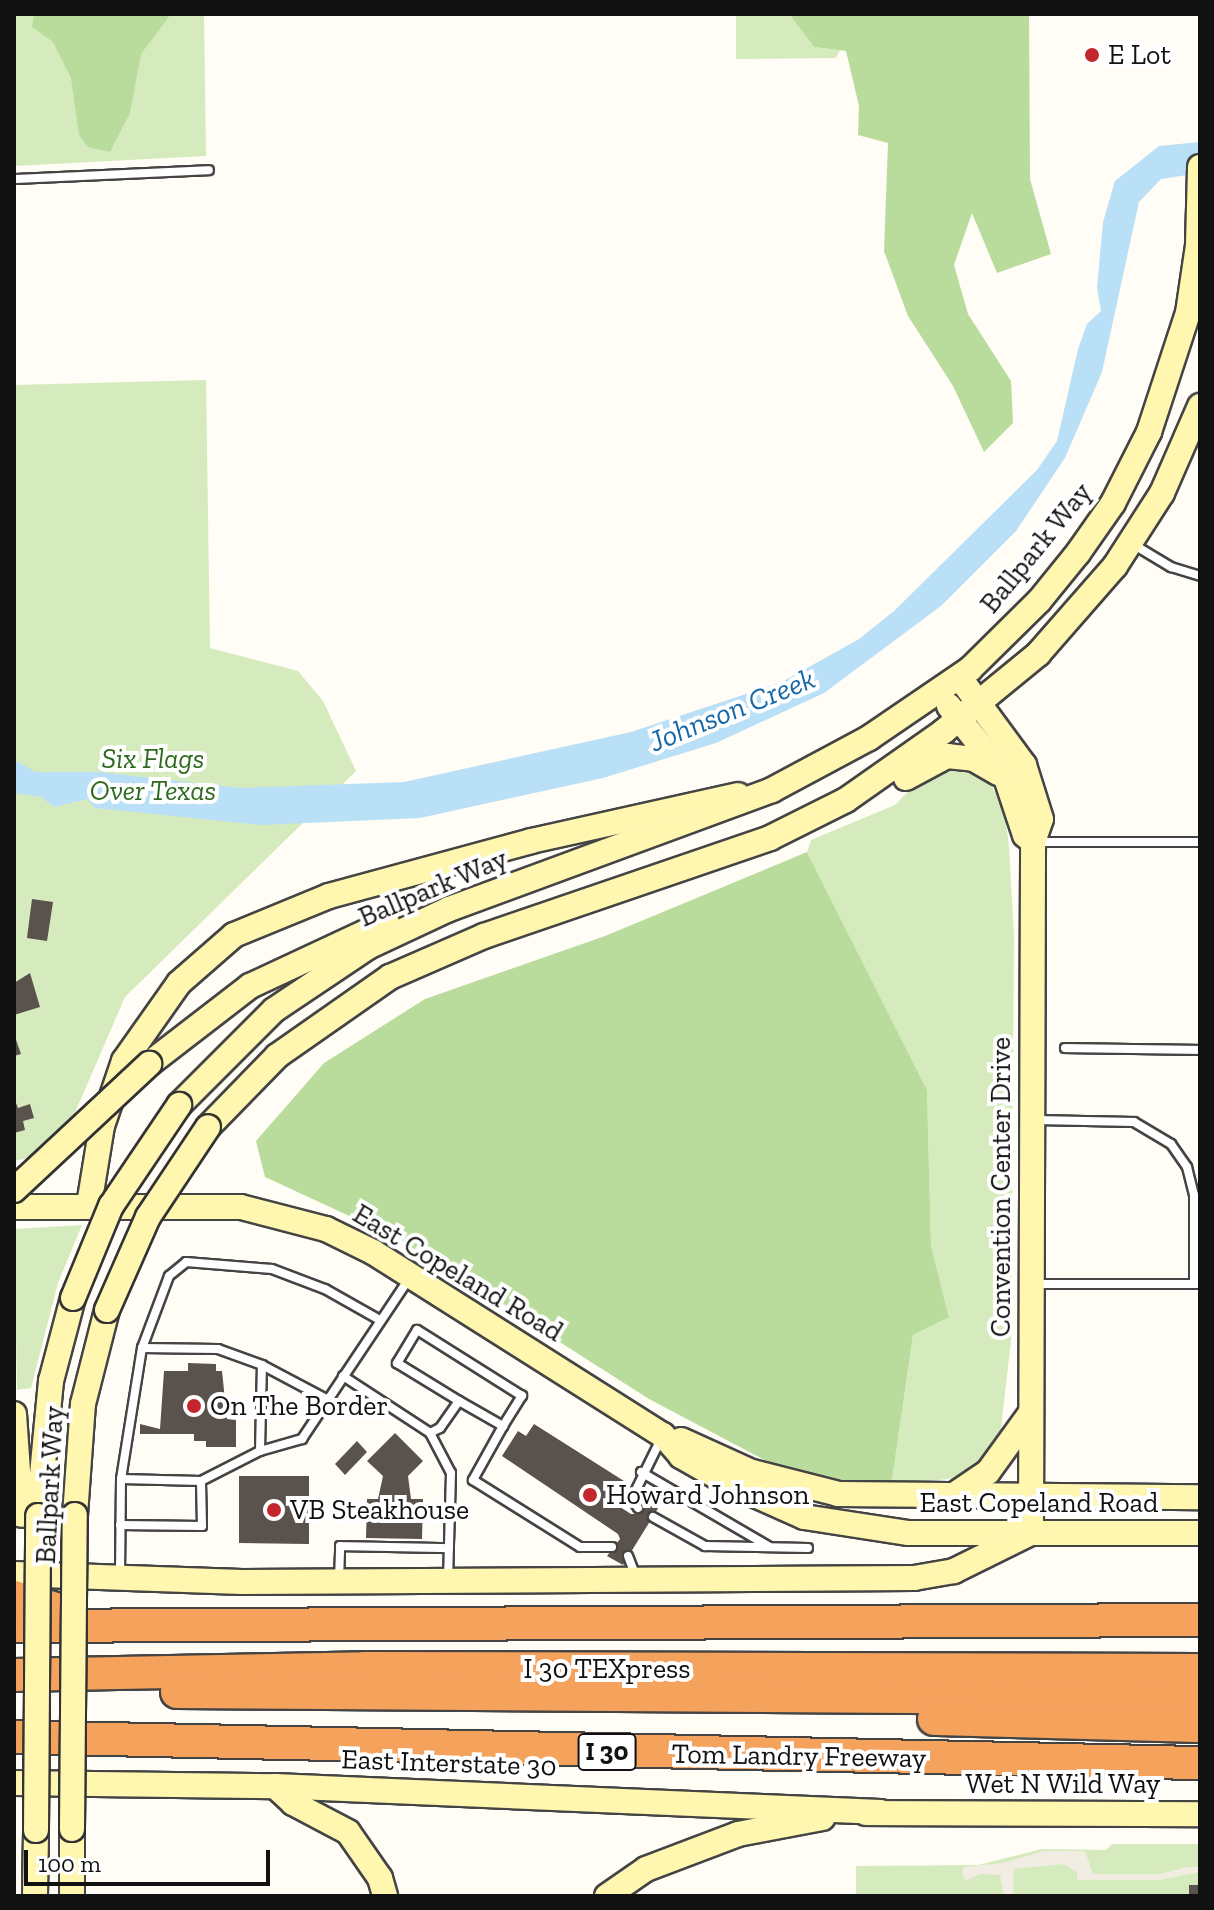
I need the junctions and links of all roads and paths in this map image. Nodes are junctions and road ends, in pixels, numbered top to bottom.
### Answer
1 (1200, 167) edge
2 (209, 170) dead end
3 (14, 179) edge
4 (1200, 203) edge
5 (1198, 264) edge
6 (1200, 406) edge
7 (1100, 523) junction
8 (1130, 543) junction
9 (1200, 576) edge
10 (960, 678) junction
11 (939, 694) junction
12 (980, 703) junction
13 (960, 719) junction
14 (1006, 778) junction
15 (866, 787) junction
16 (772, 790) junction
17 (1033, 842) junction
18 (1200, 842) edge
19 (556, 869) junction
20 (1065, 1048) dead end
21 (1200, 1050) edge
22 (1031, 1120) junction
23 (14, 1190) edge
24 (89, 1205) junction
25 (14, 1207) edge
26 (411, 1275) junction
27 (1030, 1284) junction
28 (1197, 1284) edge
29 (380, 1320) junction
30 (142, 1348) junction
31 (262, 1365) junction
32 (343, 1376) junction
33 (328, 1400) junction
34 (459, 1401) junction
35 (14, 1414) edge
36 (1030, 1414) junction
37 (503, 1426) junction
38 (430, 1433) junction
39 (663, 1435) junction
40 (260, 1451) junction
41 (641, 1472) junction
42 (121, 1479) junction
43 (201, 1481) junction
44 (954, 1495) junction
45 (1030, 1496) junction
46 (1200, 1497) edge
47 (638, 1508) dead end
48 (29, 1515) junction
49 (653, 1517) dead end
50 (120, 1525) junction
51 (1031, 1533) junction
52 (1200, 1533) edge
53 (612, 1547) dead end
54 (770, 1547) junction
55 (449, 1548) junction
56 (808, 1548) dead end
57 (628, 1556) dead end
58 (14, 1574) edge
59 (120, 1580) junction
60 (448, 1581) junction
61 (339, 1582) junction
62 (637, 1582) junction
63 (14, 1597) edge
64 (1200, 1620) edge
65 (104, 1625) junction
66 (14, 1626) edge
67 (1200, 1655) edge
68 (14, 1657) edge
69 (1200, 1670) edge
70 (22, 1683) edge
71 (704, 1696) junction
72 (1200, 1699) edge
73 (1200, 1726) edge
74 (14, 1737) edge
75 (1200, 1763) edge
76 (14, 1783) edge
77 (275, 1786) junction
78 (880, 1812) junction
79 (1200, 1814) edge
80 (35, 1896) edge
81 (72, 1896) edge
82 (385, 1896) edge
83 (607, 1896) edge

1 - 4 main road, Ballpark Way
2 - 3 lane
4 - 5 main road, Ballpark Way
5 - 7 main road, Ballpark Way
6 - 8 main road, Ballpark Way
7 - 8 main road
7 - 10 main road, Ballpark Way
8 - 9 lane
8 - 12 main road, Ballpark Way
10 - 11 main road, Ballpark Way
10 - 12 main road, Convention Center Drive
11 - 13 main road, Convention Center Drive
11 - 16 main road, Ballpark Way
12 - 13 main road, Ballpark Way
12 - 17 main road, Convention Center Drive
13 - 14 main road, Convention Center Drive
13 - 15 main road, Ballpark Way
14 - 15 main road
14 - 17 main road, Convention Center Drive
15 - 81 main road, Ballpark Way, bridge
16 - 19 main road, Ballpark Way
16 - 24 main road
17 - 18 lane
17 - 22 main road, Convention Center Drive
19 - 23 main road, bridge
19 - 48 main road, Ballpark Way, bridge
20 - 21 lane
22 - 27 main road, Convention Center Drive
22 - 28 lane
24 - 25 main road, East Copeland Road
24 - 26 main road, East Copeland Road
26 - 29 lane
26 - 39 main road, East Copeland Road
27 - 28 lane
27 - 36 main road, Convention Center Drive
29 - 30 lane
29 - 32 lane
30 - 31 lane
30 - 42 lane
31 - 33 lane
31 - 40 lane
32 - 33 lane
32 - 38 lane
33 - 40 lane
34 - 37 lane
34 - 37 lane
34 - 38 lane
35 - 48 main road
36 - 44 main road
36 - 45 main road, Convention Center Drive
37 - 53 lane
38 - 55 lane
39 - 41 lane
39 - 44 main road, East Copeland Road
39 - 51 main road, East Copeland Road
40 - 43 lane
41 - 47 lane
41 - 54 lane
42 - 43 lane
42 - 50 lane
43 - 50 lane
44 - 45 main road, East Copeland Road
45 - 46 main road, East Copeland Road
45 - 51 main road, Convention Center Drive
48 - 70 main road, bridge
49 - 54 lane
50 - 59 lane
51 - 52 main road, East Copeland Road
51 - 62 main road
54 - 56 lane
55 - 60 lane
55 - 61 lane
57 - 62 lane
58 - 59 main road
59 - 61 main road
60 - 61 main road
60 - 62 main road
63 - 65 highway
64 - 65 highway
65 - 66 highway
67 - 68 highway
69 - 70 highway, I 30 TEXpress
70 - 71 highway, I 30 TEXpress
70 - 80 main road, bridge
71 - 72 highway, I 30 TEXpress
71 - 73 highway
74 - 75 highway, Tom Landry Freeway / I 30
76 - 77 main road, East Interstate 30
77 - 78 main road, East Interstate 30
77 - 82 main road
78 - 79 main road, Wet N Wild Way
78 - 83 main road, Wet N Wild Way

